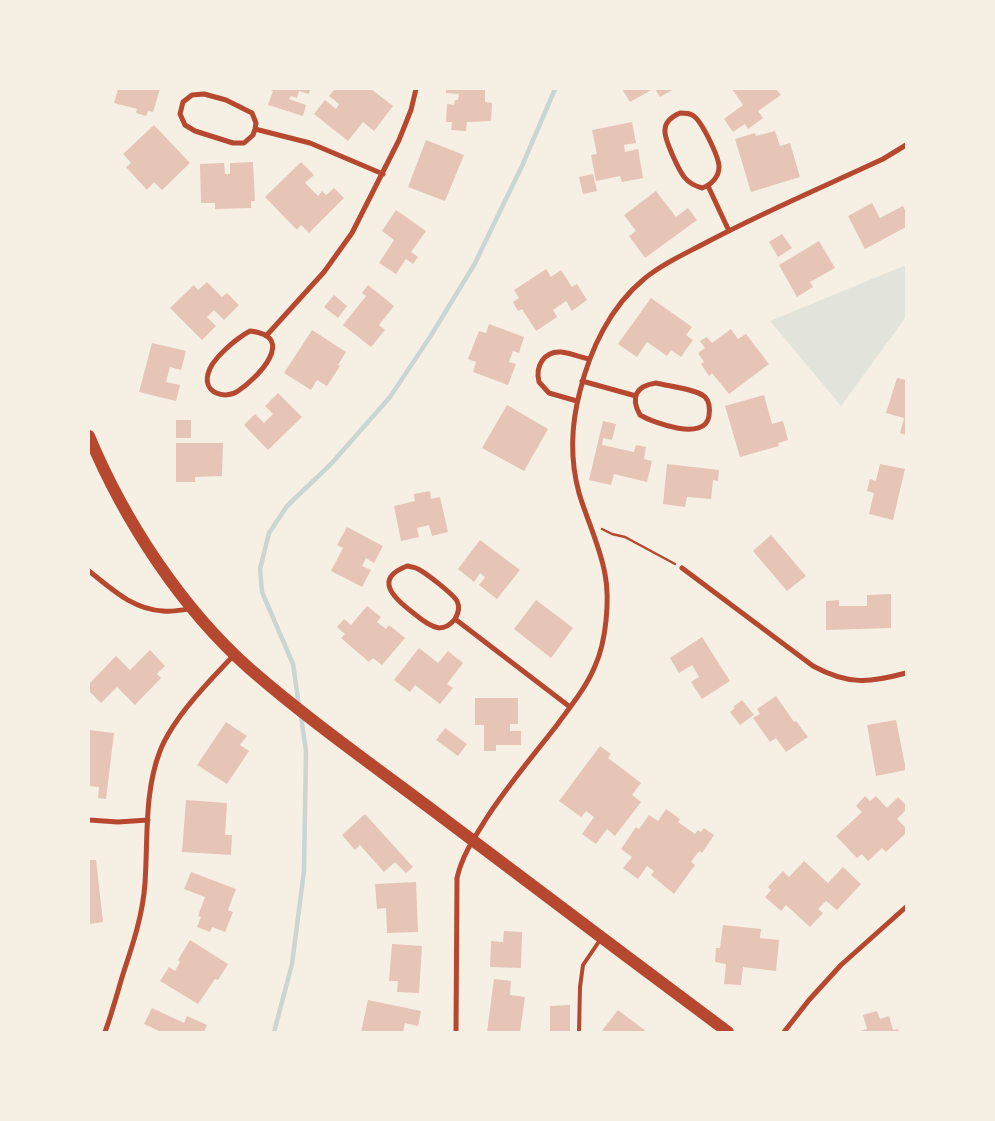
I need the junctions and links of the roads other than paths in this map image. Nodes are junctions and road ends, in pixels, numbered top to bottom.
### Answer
1 (416, 89) edge
2 (255, 129) junction
3 (906, 145) edge
4 (383, 174) junction
5 (708, 186) junction
6 (728, 231) junction
7 (266, 336) junction
8 (589, 359) junction
9 (582, 381) junction
10 (636, 396) junction
11 (577, 401) junction
12 (89, 436) edge
13 (682, 568) road end
14 (89, 571) edge
15 (193, 608) junction
16 (455, 619) junction
17 (235, 654) junction
18 (906, 673) edge
19 (570, 707) junction
20 (89, 820) edge
21 (148, 820) junction
22 (472, 840) junction
23 (906, 907) edge
24 (602, 938) junction
25 (105, 1032) edge
26 (456, 1032) edge
27 (579, 1032) edge
28 (726, 1032) edge
29 (784, 1032) edge

1 - 4 street
2 - 2 street
2 - 4 street
3 - 6 street
4 - 7 street
5 - 5 street
5 - 6 street
6 - 8 street
7 - 7 street
8 - 9 street
8 - 11 street
9 - 10 street
9 - 11 street
10 - 10 street
11 - 19 street
12 - 15 main road
13 - 18 street
14 - 15 street
15 - 17 main road
16 - 16 street
16 - 19 street
17 - 21 street
17 - 22 main road
19 - 22 street
20 - 21 street
21 - 25 street
22 - 24 main road
22 - 26 street
23 - 29 street
24 - 27 lane
24 - 28 main road

